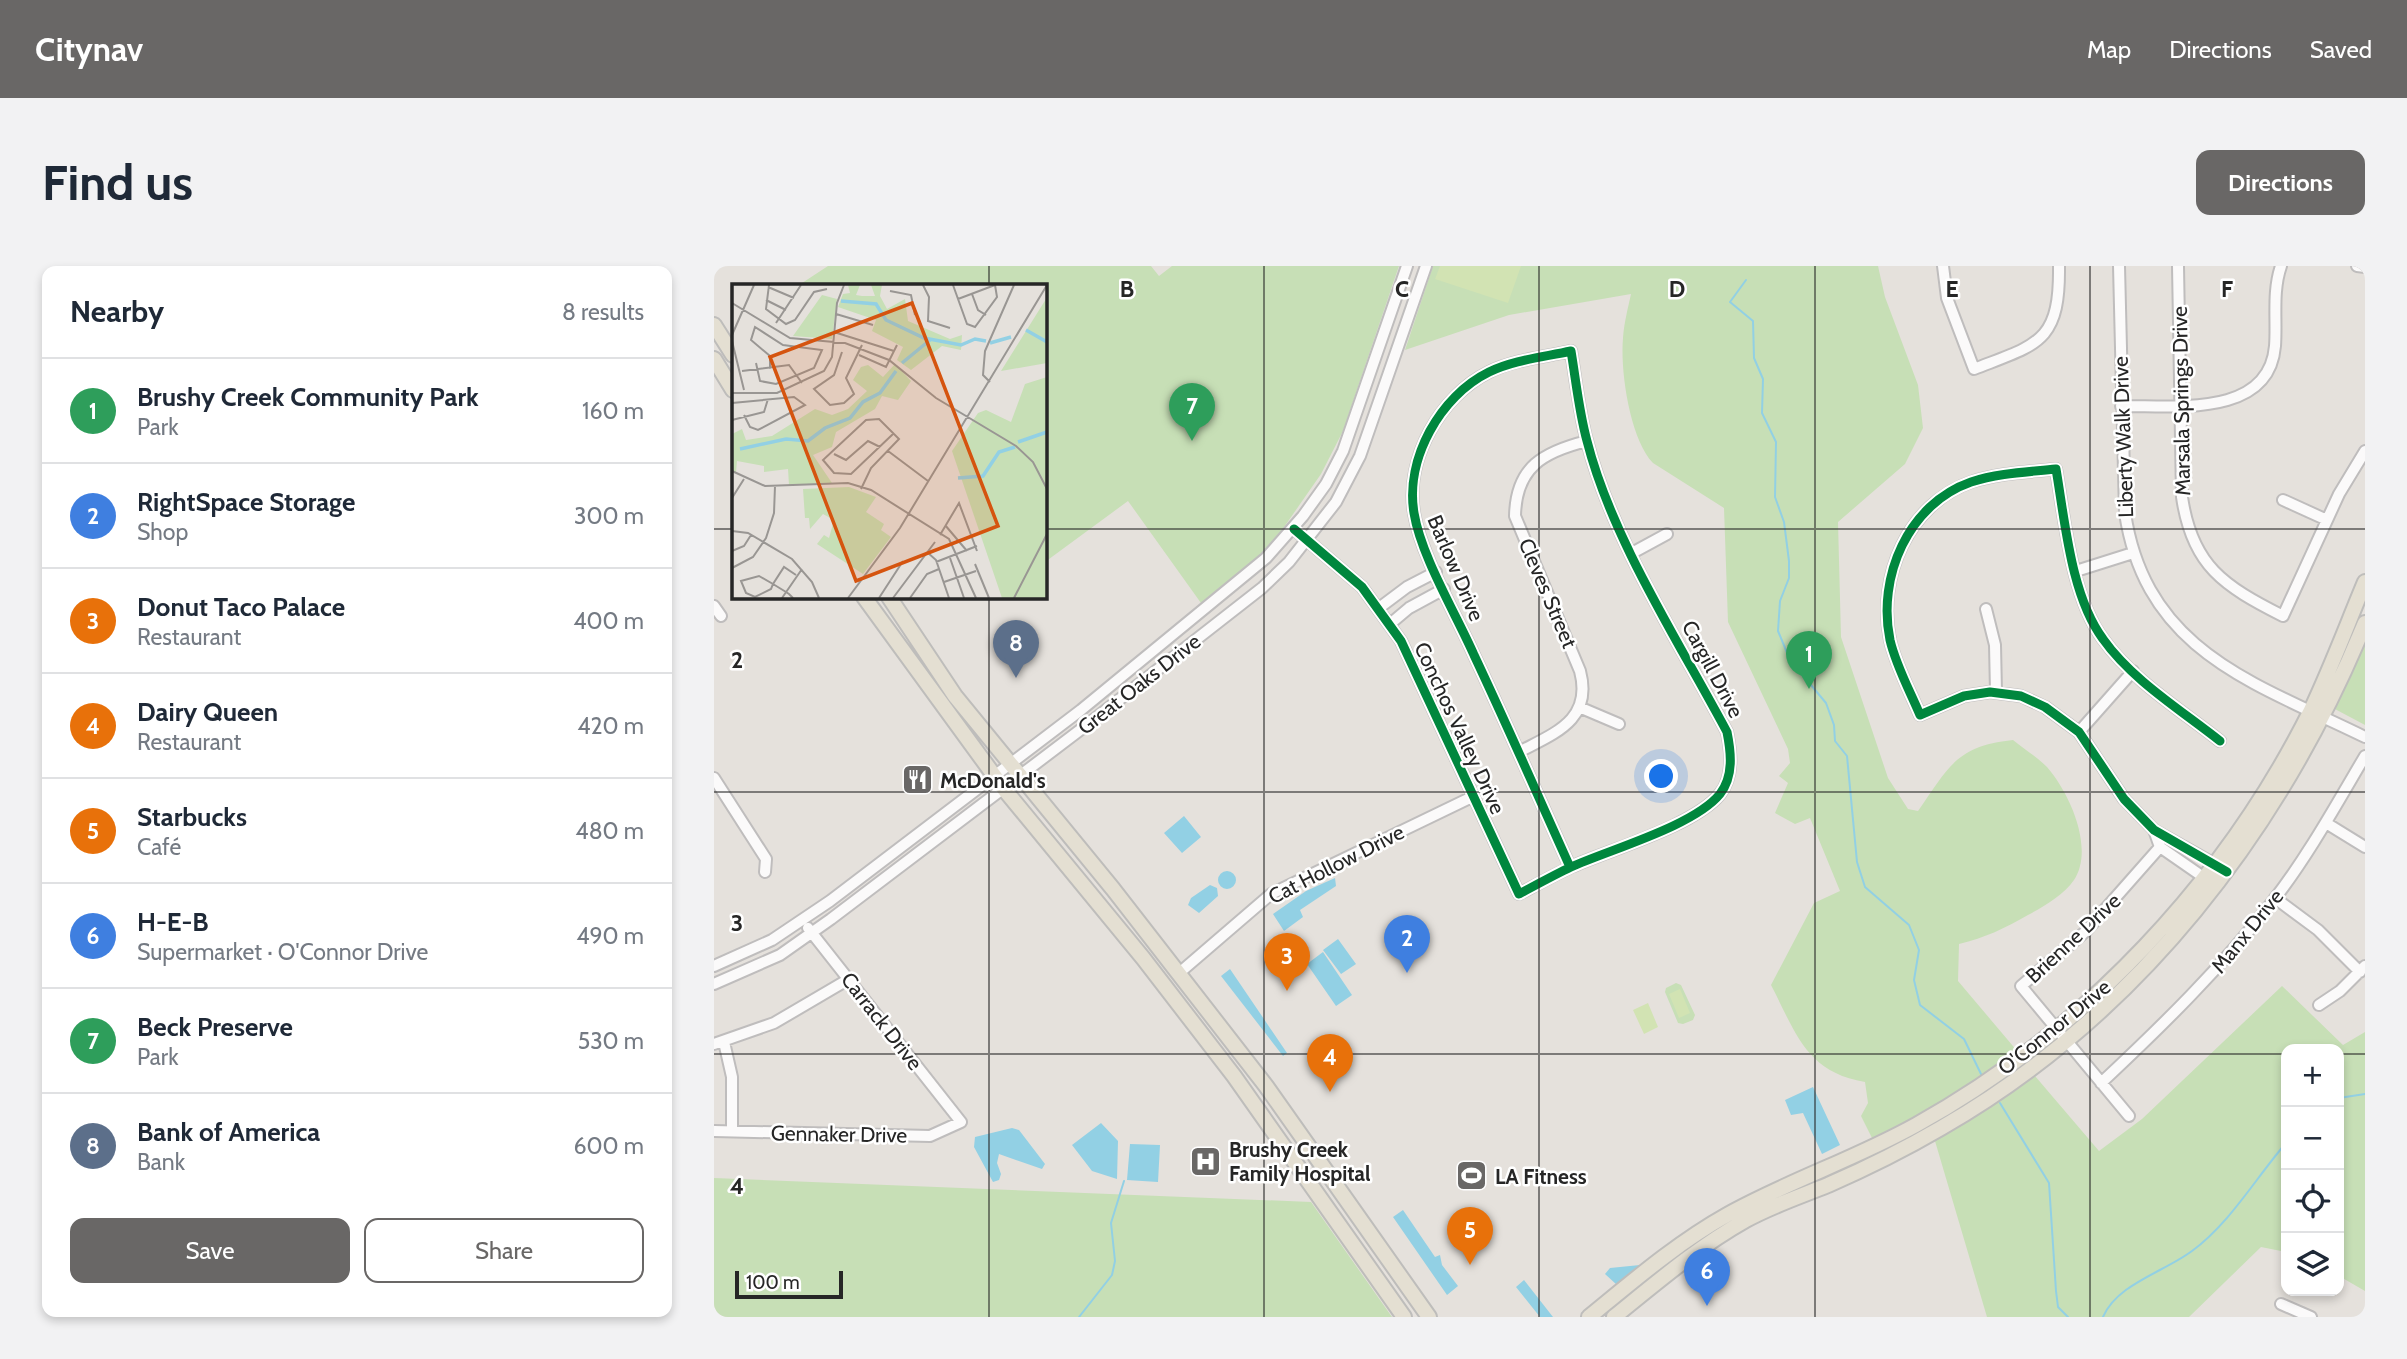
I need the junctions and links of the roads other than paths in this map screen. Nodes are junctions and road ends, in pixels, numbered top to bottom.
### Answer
1 (1407, 266) edge
2 (1426, 266) edge
3 (1943, 266) edge
4 (2059, 266) edge
5 (2119, 266) edge
6 (2178, 266) edge
7 (2281, 266) edge
8 (2357, 266) edge
9 (2365, 267) edge
10 (714, 325) edge
11 (1571, 351) joint
12 (732, 353) edge
13 (714, 358) edge
14 (732, 369) edge
15 (732, 388) edge
16 (2121, 406) junction
17 (2180, 406) junction
18 (1587, 441) junction
19 (2365, 451) edge
20 (2283, 500) dead end
21 (2327, 520) junction
22 (1294, 529) junction
23 (1667, 534) dead end
24 (1307, 541) junction
25 (2133, 553) junction
26 (1632, 554) junction
27 (2076, 571) junction
28 (1436, 572) junction
29 (2365, 582) edge
30 (1444, 589) junction
31 (865, 598) edge
32 (882, 598) edge
33 (890, 598) edge
34 (714, 606) edge
35 (1379, 608) junction
36 (1986, 610) dead end
37 (721, 616) dead end
38 (902, 618) junction
39 (2365, 623) edge
40 (1390, 624) junction
41 (2133, 671) junction
42 (1996, 692) junction
43 (1579, 707) junction
44 (2317, 713) junction
45 (1619, 724) dead end
46 (2079, 732) junction
47 (2365, 737) edge
48 (2220, 741) dead end
49 (1519, 752) junction
50 (2365, 756) edge
51 (1016, 771) junction
52 (995, 775) junction
53 (714, 778) edge
54 (1004, 789) junction
55 (718, 795) edge
56 (1472, 797) junction
57 (2326, 823) junction
58 (2154, 830) junction
59 (904, 845) junction
60 (2160, 847) junction
61 (2365, 847) edge
62 (914, 858) junction
63 (2214, 863) junction
64 (1570, 867) junction
65 (765, 872) dead end
66 (2227, 872) junction
67 (2204, 877) junction
68 (2216, 886) junction
69 (1519, 894) joint
70 (2275, 898) junction
71 (802, 920) junction
72 (812, 933) junction
73 (714, 966) edge
74 (2362, 969) edge
75 (1178, 974) junction
76 (849, 979) junction
77 (714, 984) edge
78 (2319, 1005) dead end
79 (2061, 1034) junction
80 (719, 1043) edge
81 (1234, 1076) junction
82 (2101, 1083) junction
83 (1281, 1108) junction
84 (2129, 1116) dead end
85 (961, 1122) joint
86 (1269, 1128) junction
87 (714, 1130) edge
88 (732, 1131) junction
89 (1301, 1138) junction
90 (1690, 1238) junction
91 (1611, 1298) junction
92 (2281, 1304) dead end
93 (1617, 1314) edge
94 (1404, 1317) edge
95 (1429, 1317) edge
96 (1589, 1317) edge
97 (1604, 1317) edge
98 (2311, 1317) edge

1 - 22 street, Great Oaks Drive
2 - 24 street, Great Oaks Drive
3 - 4 street
5 - 16 street, Liberty Walk Drive
6 - 17 street, Marsala Springs Drive
7 - 17 street
8 - 9 street
10 - 12 main road
11 - 18 street, Cargill Drive
11 - 28 street, Barlow Drive
13 - 14 main road
13 - 15 main road
16 - 17 street
16 - 25 street, Liberty Walk Drive
17 - 21 street, Marsala Springs Drive
18 - 26 street, Cargill Drive
18 - 43 street, Cleves Street
19 - 21 street
20 - 21 street
22 - 24 street, Conchos Valley Drive
22 - 51 street, Great Oaks Drive
23 - 26 street
24 - 35 street, Conchos Valley Drive
24 - 51 street, Great Oaks Drive
25 - 27 street
25 - 44 street, Liberty Walk Drive
26 - 64 street, Cargill Drive
27 - 41 street
27 - 42 street
28 - 30 street, Barlow Drive
28 - 35 street
29 - 44 main road, O'Connor Drive
30 - 40 street
30 - 49 street, Barlow Drive
31 - 52 main road
32 - 38 main road
33 - 38 main road
34 - 37 street
35 - 40 street, Conchos Valley Drive
36 - 42 street
38 - 51 main road
39 - 44 main road, O'Connor Drive
40 - 56 street, Conchos Valley Drive
41 - 46 street
41 - 48 street
42 - 46 street
43 - 45 street
43 - 49 street
44 - 47 street, Liberty Walk Drive
44 - 63 main road, O'Connor Drive
44 - 66 main road, O'Connor Drive
46 - 58 street
49 - 64 street, Barlow Drive
50 - 57 street, Manx Drive
51 - 52 street, Great Oaks Drive
51 - 54 street, Great Oaks Drive
51 - 75 main road
52 - 54 main road
52 - 59 street, Great Oaks Drive
53 - 55 street
54 - 62 street, Great Oaks Drive
54 - 81 main road
55 - 65 street
56 - 69 street, Conchos Valley Drive
56 - 75 street, Cat Hollow Drive
57 - 61 street
57 - 70 street, Manx Drive
58 - 60 street
58 - 63 street
59 - 62 street
59 - 71 street, Great Oaks Drive
60 - 67 street
60 - 79 street, Brienne Drive
62 - 72 street, Great Oaks Drive
63 - 66 street
63 - 67 main road, O'Connor Drive
64 - 69 street, Cargill Drive
66 - 68 main road, O'Connor Drive
67 - 68 street
67 - 79 main road, O'Connor Drive
68 - 79 main road, O'Connor Drive
70 - 74 street
70 - 82 street, Manx Drive
71 - 72 street, Carrack Drive
71 - 73 street, Great Oaks Drive
72 - 76 street, Carrack Drive
72 - 77 street, Great Oaks Drive
74 - 78 street
75 - 83 main road
76 - 80 street
76 - 85 street, Carrack Drive
79 - 82 street
79 - 90 main road, O'Connor Drive
79 - 93 main road, O'Connor Drive
80 - 88 street
81 - 83 main road
81 - 86 main road
82 - 84 street
83 - 89 main road
85 - 88 street, Gennaker Drive
86 - 89 main road
86 - 94 main road
87 - 88 street, Gennaker Drive
89 - 95 main road
90 - 91 main road, O'Connor Drive
90 - 93 main road
91 - 96 main road, O'Connor Drive
91 - 97 main road
92 - 98 street

